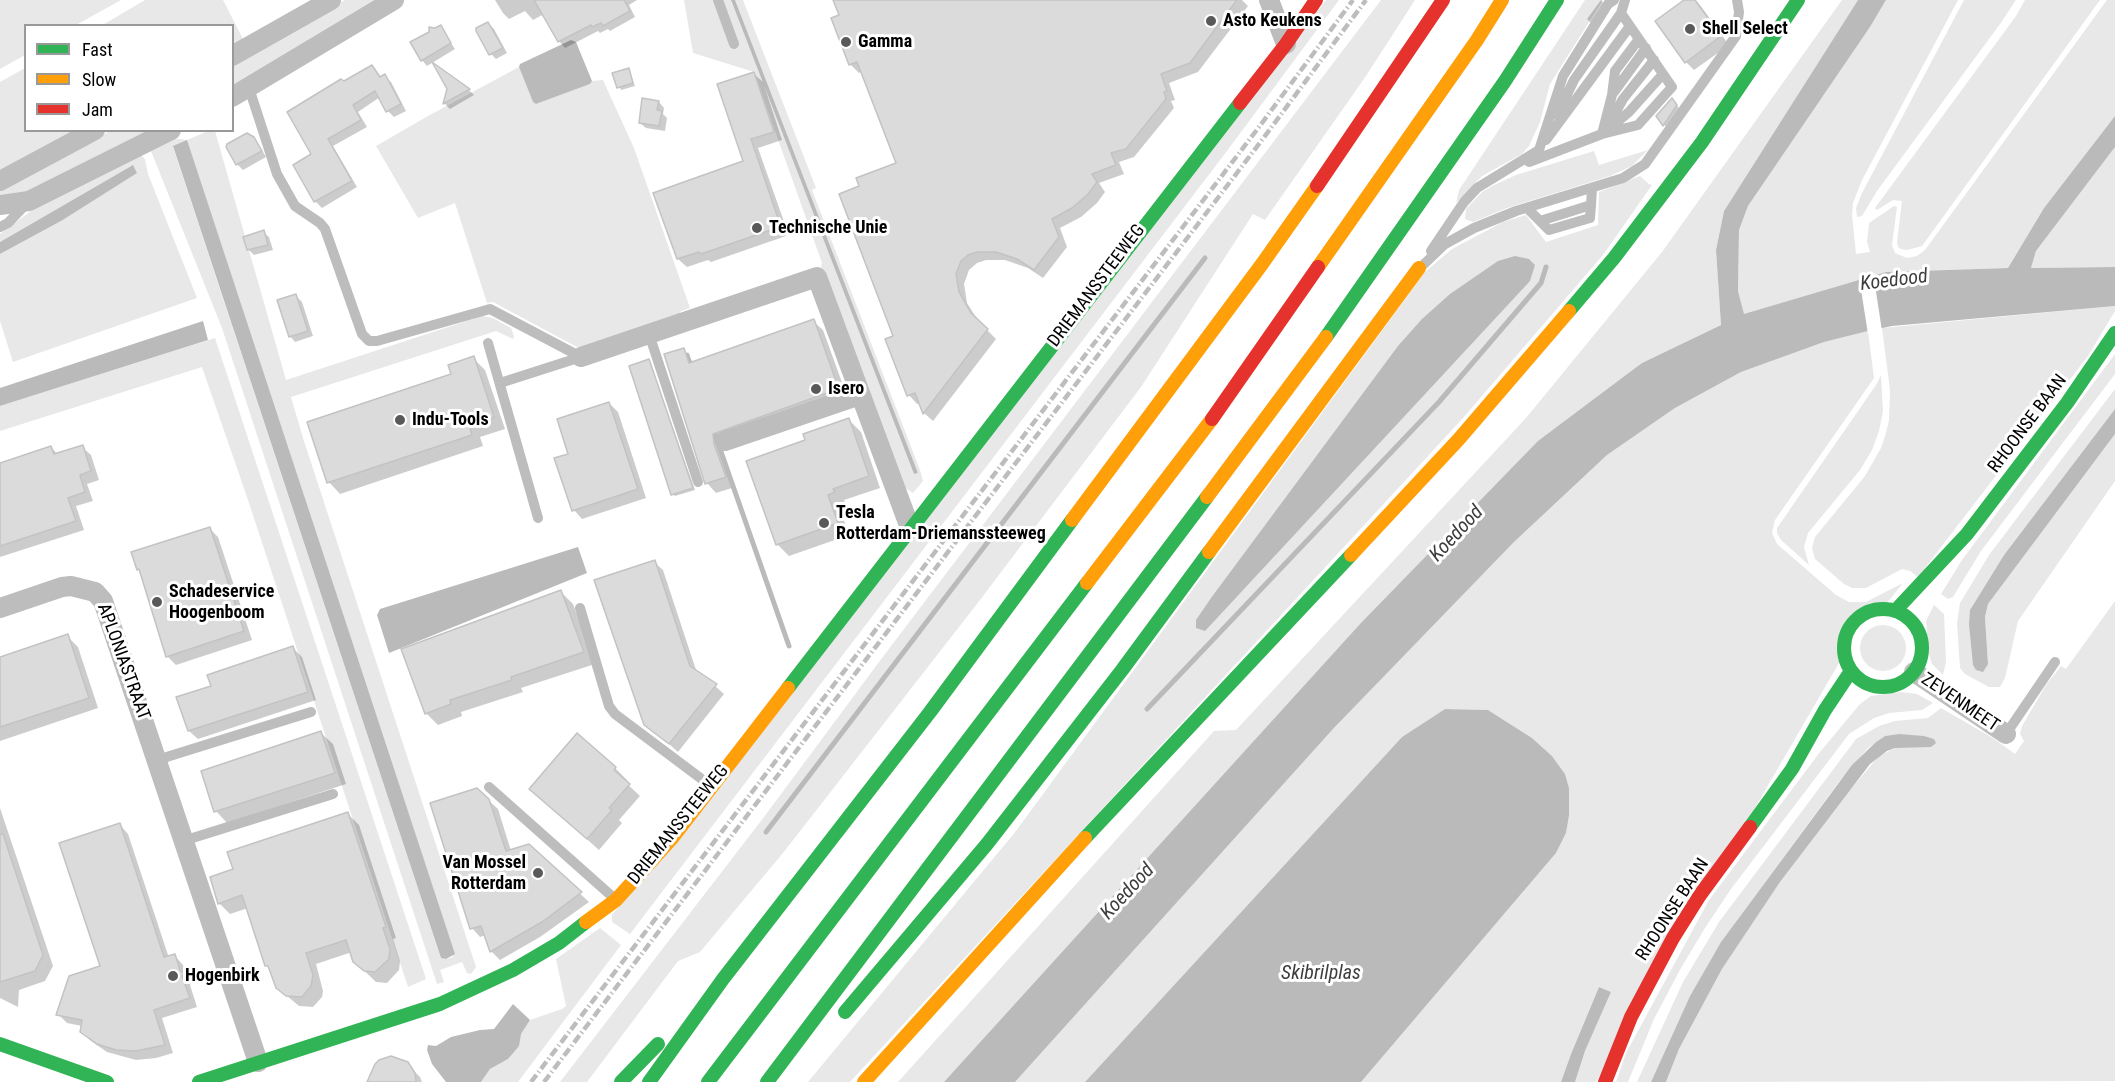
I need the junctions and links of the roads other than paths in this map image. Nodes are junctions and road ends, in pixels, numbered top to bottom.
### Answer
1 (331, 0) edge
2 (394, 0) edge
3 (718, 0) edge
4 (1269, 0) edge
5 (1316, 0) edge
6 (1443, 0) edge
7 (1502, 0) edge
8 (1557, 0) edge
9 (1614, 0) edge
10 (1625, 0) edge
11 (1737, 0) edge
12 (1798, 0) edge
13 (1621, 13) junction
14 (1630, 26) junction
15 (1639, 39) junction
16 (734, 44) dead end
17 (1286, 44) junction
18 (1646, 48) junction
19 (234, 55) edge
20 (1654, 60) junction
21 (241, 93) edge
22 (1612, 95) junction
23 (91, 132) edge
24 (167, 132) edge
25 (1602, 134) junction
26 (1539, 150) junction
27 (1512, 168) junction
28 (0, 181) edge
29 (1592, 188) junction
30 (29, 201) junction
31 (0, 205) edge
32 (1527, 208) junction
33 (0, 227) edge
34 (1419, 268) junction
35 (2115, 333) edge
36 (649, 334) junction
37 (488, 343) dead end
38 (581, 357) junction
39 (500, 383) junction
40 (860, 395) junction
41 (725, 441) dead end
42 (698, 482) dead end
43 (538, 518) dead end
44 (910, 528) junction
45 (1967, 534) junction
46 (1940, 584) dead end
47 (0, 608) edge
48 (580, 608) dead end
49 (1924, 609) dead end
50 (1895, 611) junction
51 (1914, 624) junction
52 (2055, 662) dead end
53 (1851, 671) junction
54 (1914, 672) junction
55 (1869, 685) junction
56 (1858, 699) dead end
57 (311, 712) dead end
58 (2006, 734) joint
59 (1824, 738) dead end
60 (157, 760) junction
61 (1792, 769) junction
62 (489, 787) dead end
63 (711, 787) junction
64 (333, 794) dead end
65 (183, 841) junction
66 (616, 900) junction
67 (723, 979) junction
68 (839, 1019) dead end
69 (0, 1044) edge
70 (258, 1062) junction
71 (792, 1069) dead end
72 (107, 1082) edge
73 (199, 1082) edge
74 (621, 1082) edge
75 (649, 1082) edge
76 (708, 1082) edge
77 (767, 1082) edge
78 (773, 1082) edge
79 (864, 1082) edge
80 (1605, 1082) edge

1 - 19 street
2 - 21 street
3 - 16 lane
4 - 17 street
5 - 17 main road, DRIEMANSSTEEWEG
6 - 67 main road
7 - 76 main road
8 - 77 main road
9 - 26 lane
10 - 13 lane
11 - 29 lane
12 - 79 main road
13 - 14 lane
13 - 26 lane
14 - 15 lane
14 - 26 lane
15 - 18 lane
15 - 22 lane
17 - 44 main road, DRIEMANSSTEEWEG
18 - 20 lane
18 - 22 lane
20 - 25 lane
20 - 25 lane
21 - 38 lane
22 - 25 lane
23 - 28 street
24 - 30 street
25 - 27 lane
26 - 27 lane
27 - 34 lane
29 - 32 lane
29 - 32 lane
30 - 31 street
30 - 33 lane
32 - 34 lane
34 - 68 main road
35 - 45 main road, RHOONSE BAAN
36 - 38 street
36 - 40 street
36 - 42 lane
37 - 39 lane
38 - 39 lane
39 - 43 lane
40 - 41 street
40 - 44 street
44 - 63 main road, DRIEMANSSTEEWEG
45 - 46 main road, RHOONSE BAAN
45 - 50 main road, RHOONSE BAAN
47 - 60 street, APLONIASTRAAT
48 - 63 lane
49 - 51 main road
50 - 51 main road
50 - 53 main road
51 - 54 main road
52 - 58 lane
53 - 55 main road
53 - 61 main road, RHOONSE BAAN
54 - 55 main road
54 - 58 street, ZEVENMEET
55 - 56 main road
57 - 60 lane
59 - 61 main road, RHOONSE BAAN
60 - 65 street, APLONIASTRAAT
61 - 80 main road, RHOONSE BAAN
62 - 66 lane
63 - 66 main road, DRIEMANSSTEEWEG
64 - 65 lane
65 - 70 street, APLONIASTRAAT
66 - 70 main road, DRIEMANSSTEEWEG
67 - 74 main road
67 - 75 main road
69 - 72 main road
70 - 73 main road, DRIEMANSSTEEWEG
71 - 78 main road

